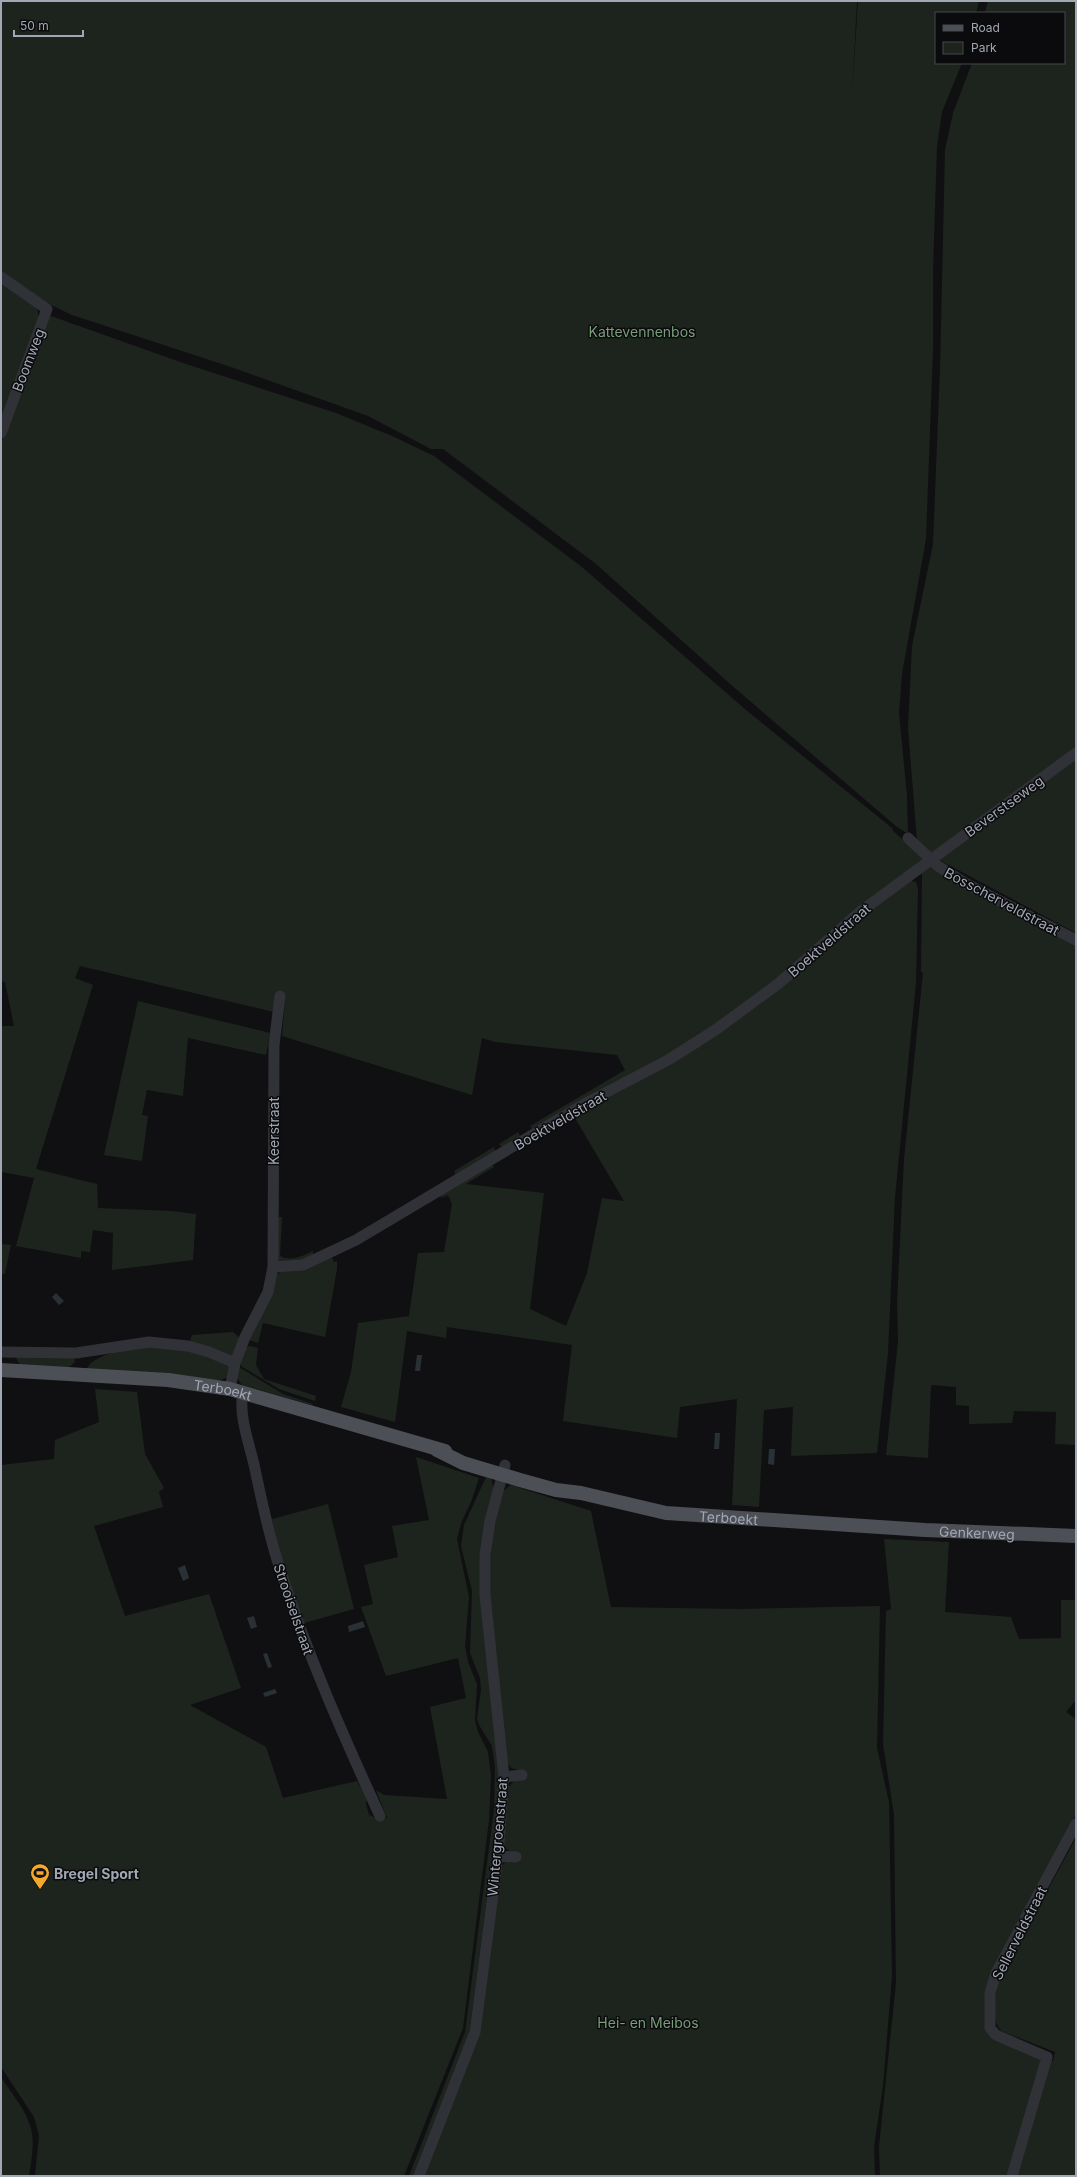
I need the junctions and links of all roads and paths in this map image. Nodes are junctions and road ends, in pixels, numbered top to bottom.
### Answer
1 (1, 277) edge
2 (1, 433) edge
3 (1076, 753) edge
4 (908, 838) dead end
5 (931, 858) junction
6 (1076, 940) edge
7 (280, 996) dead end
8 (274, 1267) junction
9 (1, 1352) edge
10 (235, 1363) junction
11 (1, 1370) edge
12 (237, 1390) junction
13 (503, 1470) junction
14 (878, 1527) joint
15 (1076, 1536) edge
16 (522, 1775) dead end
17 (504, 1777) junction
18 (380, 1816) dead end
19 (1076, 1824) edge
20 (498, 1856) junction
21 (516, 1857) dead end
22 (419, 2176) edge
23 (1012, 2176) edge

1 - 2 street, Boomweg
3 - 5 street, Beverstseweg
4 - 5 street, Bosscherveldstraat
5 - 6 street, Bosscherveldstraat
5 - 8 street, Boektveldstraat
7 - 8 street, Keerstraat
8 - 10 street
9 - 10 street, Terboekt
10 - 12 street
11 - 12 main road, Terboekt
12 - 13 main road, Terboekt
12 - 18 street, Strooiselstraat
13 - 14 main road, Terboekt
13 - 17 street, Wintergroenstraat
14 - 15 main road, Genkerweg
16 - 17 street
17 - 20 street, Wintergroenstraat
19 - 23 street, Sellerveldstraat
20 - 21 street
20 - 22 street, Wintergroenstraat

